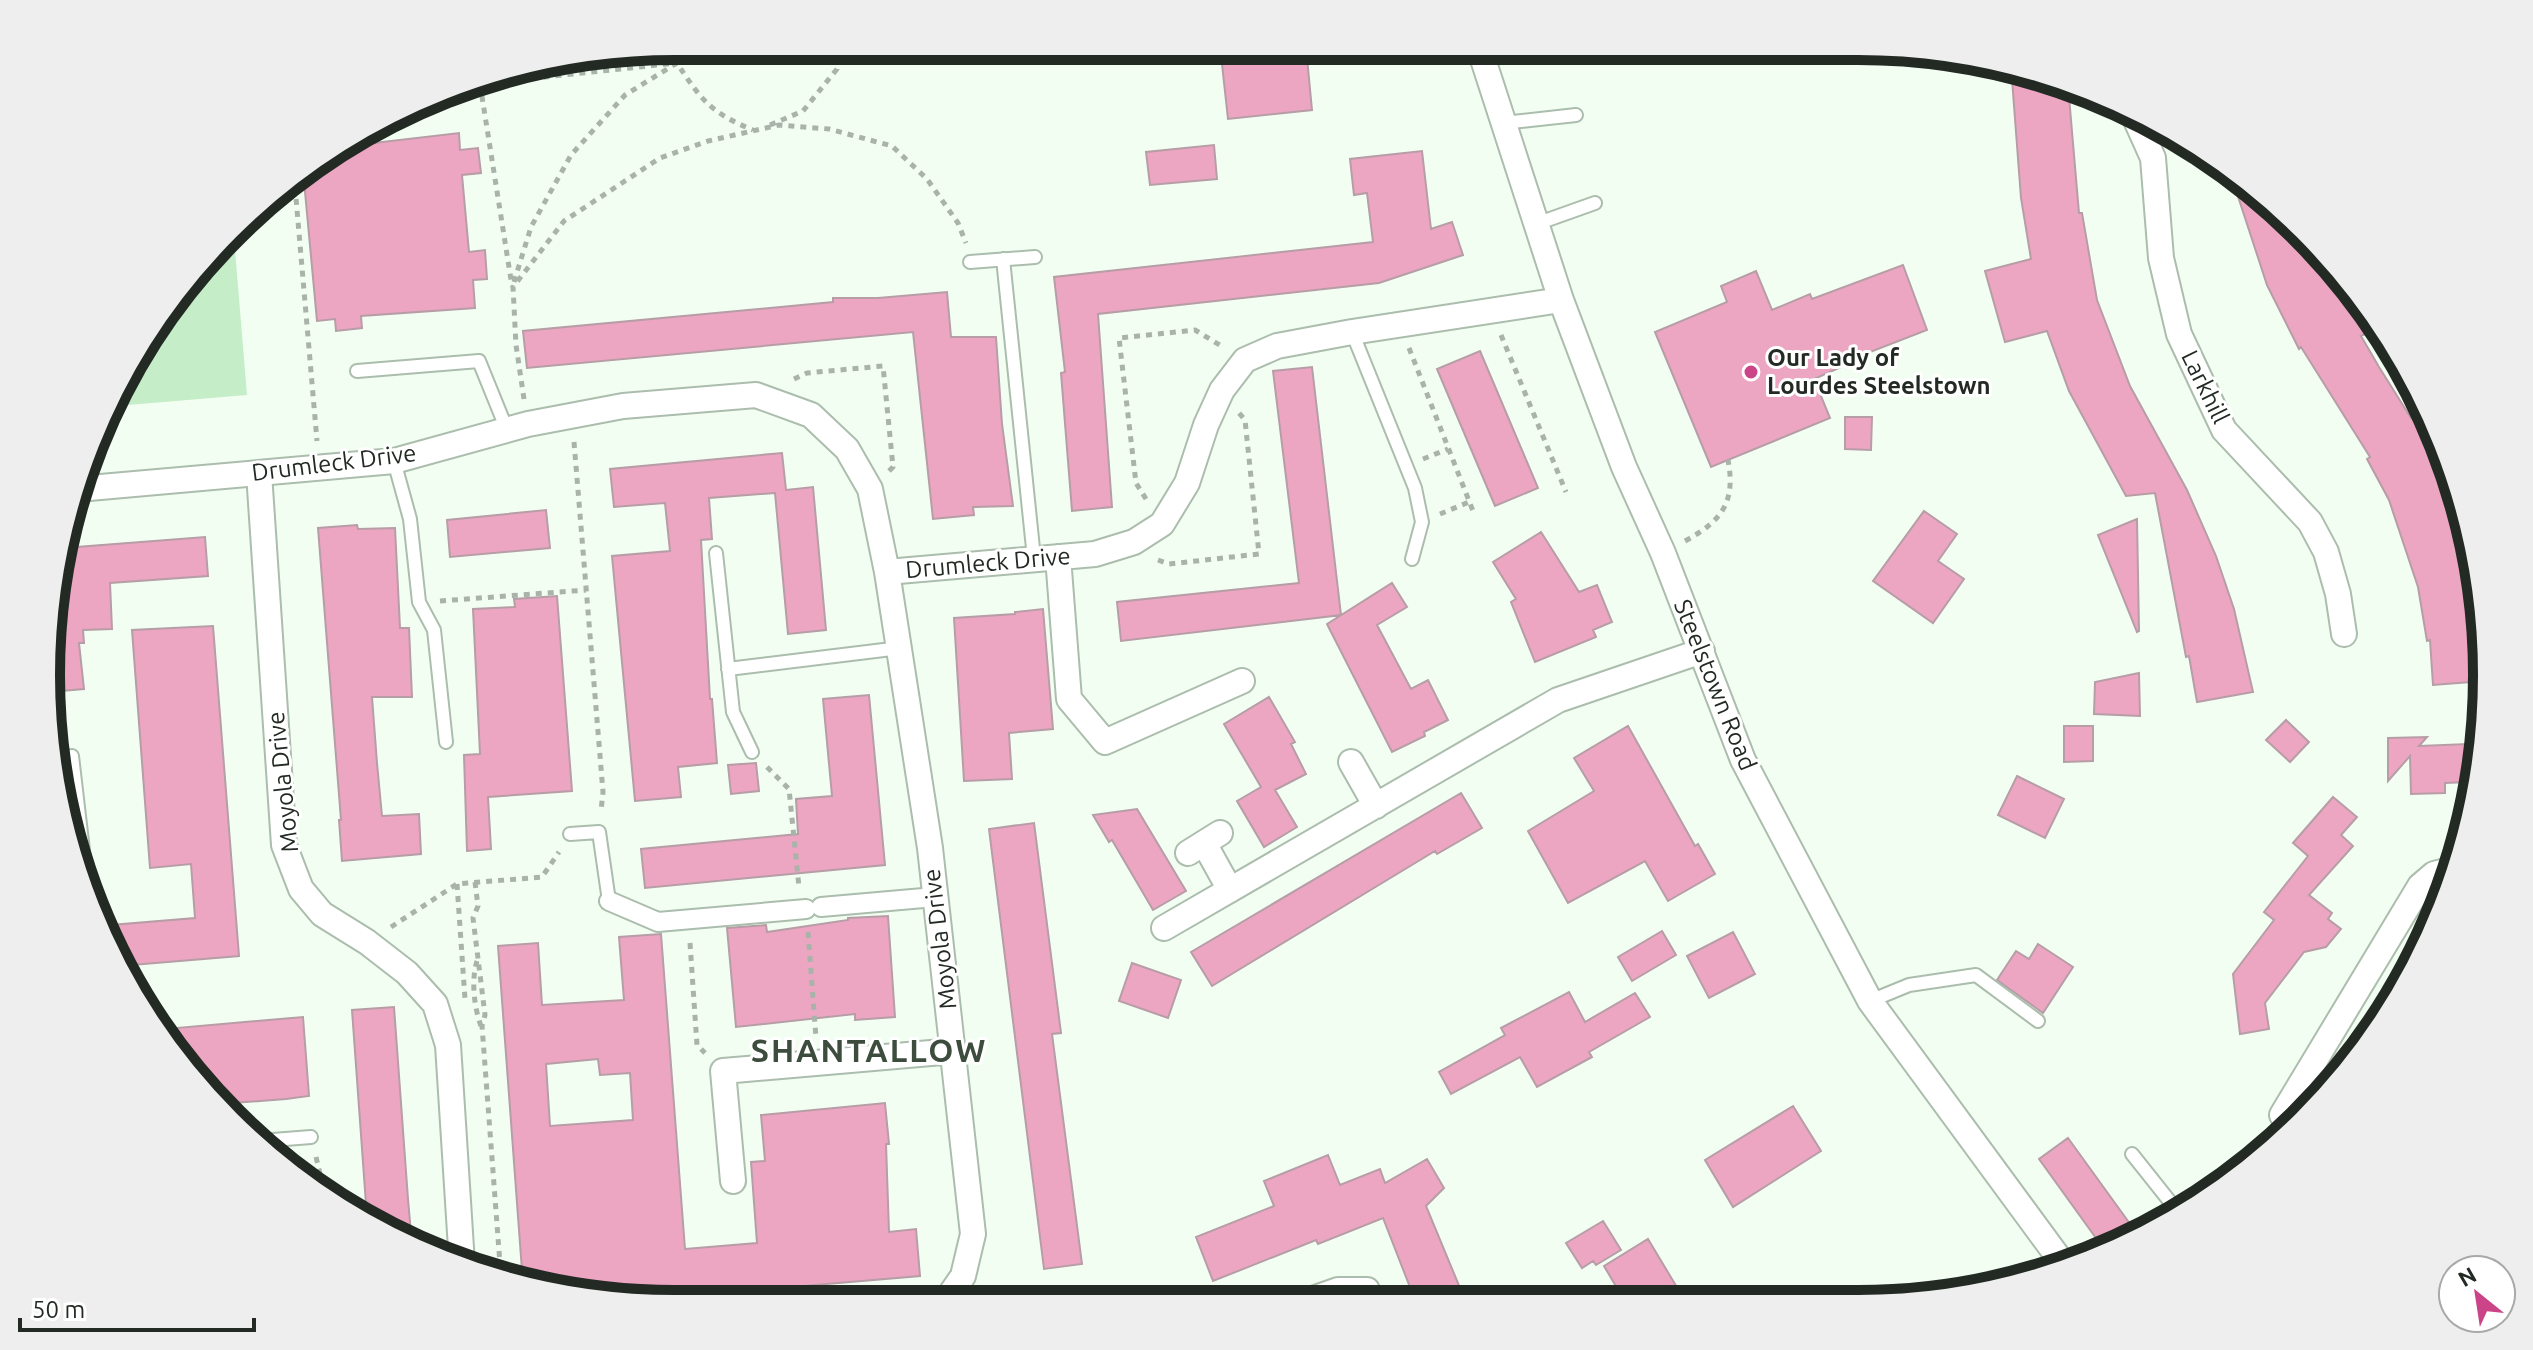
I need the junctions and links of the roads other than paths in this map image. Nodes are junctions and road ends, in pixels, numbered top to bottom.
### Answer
1 (1483, 60) edge
2 (1576, 115) dead end
3 (1503, 123) junction
4 (2140, 128) edge
5 (1595, 203) dead end
6 (1536, 224) junction
7 (1035, 257) dead end
8 (1003, 259) junction
9 (970, 262) road end
10 (1561, 300) junction
11 (1352, 332) junction
12 (357, 371) dead end
13 (518, 427) junction
14 (394, 461) junction
15 (259, 473) junction
16 (90, 488) edge
17 (716, 553) dead end
18 (1046, 557) junction
19 (1412, 559) dead end
20 (887, 572) junction
21 (2344, 634) dead end
22 (900, 648) junction
23 (1702, 651) junction
24 (728, 669) junction
25 (1242, 681) dead end
26 (446, 742) dead end
27 (752, 752) dead end
28 (72, 756) dead end
29 (1351, 762) dead end
30 (1376, 806) junction
31 (570, 834) road end
32 (81, 835) edge
33 (1204, 843) dead end
34 (2440, 872) edge
35 (1230, 890) junction
36 (935, 897) junction
37 (609, 901) joint
38 (1164, 928) dead end
39 (1870, 1001) junction
40 (2038, 1021) dead end
41 (954, 1051) junction
42 (2282, 1115) dead end
43 (311, 1137) road end
44 (274, 1140) edge
45 (2132, 1154) dead end
46 (733, 1181) dead end
47 (2172, 1204) edge
48 (461, 1251) edge
49 (2058, 1256) edge
50 (949, 1290) edge
51 (1338, 1290) edge
52 (1367, 1290) edge

1 - 3 street, Steelstown Road
2 - 3 lane
3 - 6 street, Steelstown Road
4 - 21 street, Larkhill
5 - 6 lane
6 - 10 street, Steelstown Road
7 - 8 lane
8 - 9 lane
8 - 18 lane
10 - 11 street
10 - 23 street, Steelstown Road
11 - 18 street, Drumleck Drive
11 - 19 lane
12 - 13 lane
13 - 14 street, Drumleck Drive
13 - 20 street, Drumleck Drive
14 - 15 street, Drumleck Drive
14 - 26 lane
15 - 16 street, Drumleck Drive
15 - 48 street, Moyola Drive
17 - 24 lane
18 - 20 street, Drumleck Drive
18 - 25 street
20 - 22 street, Moyola Drive
22 - 24 lane
22 - 36 street, Moyola Drive
23 - 30 street
23 - 39 street, Steelstown Road
24 - 27 lane
28 - 32 lane
29 - 30 street
30 - 35 street
31 - 37 lane
33 - 35 street
34 - 42 street
35 - 38 street
36 - 37 street
36 - 41 street, Moyola Drive
39 - 40 lane
39 - 49 street, Steelstown Road
41 - 46 street
41 - 50 street, Moyola Drive
43 - 44 lane
45 - 47 lane
51 - 52 street

